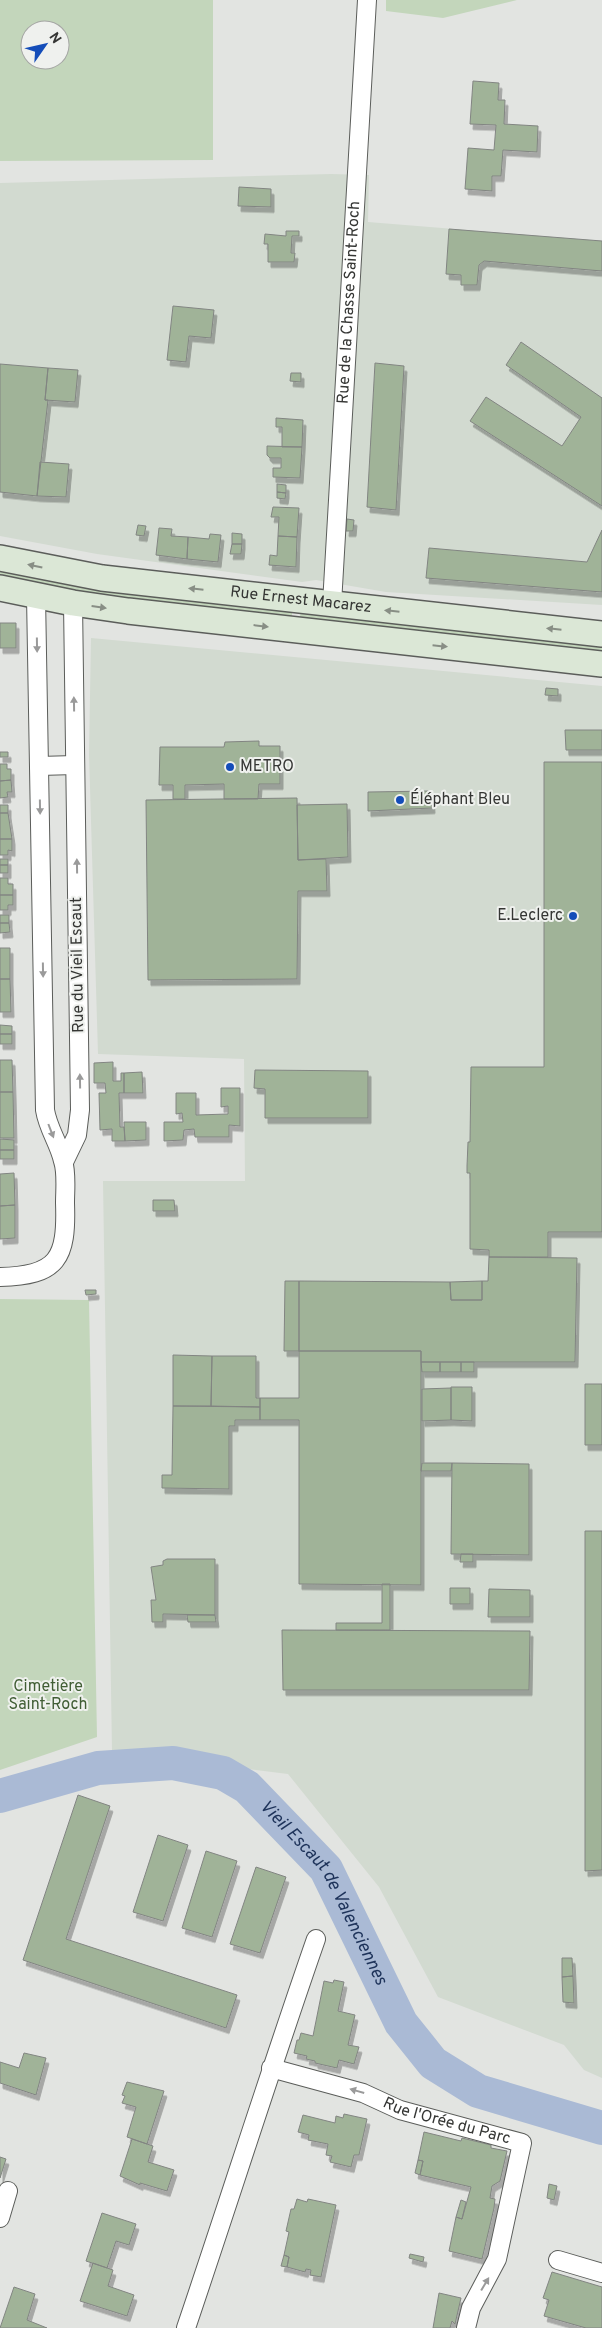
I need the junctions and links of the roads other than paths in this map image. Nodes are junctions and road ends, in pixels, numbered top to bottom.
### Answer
1 (366, 0) edge
2 (0, 558) edge
3 (0, 588) edge
4 (36, 596) junction
5 (73, 603) junction
6 (332, 604) junction
7 (602, 634) edge
8 (602, 664) edge
9 (75, 765) junction
10 (39, 766) junction
11 (64, 1162) junction
12 (0, 1277) edge
13 (316, 1939) dead end
14 (271, 2068) junction
15 (8, 2191) dead end
16 (0, 2218) edge
17 (558, 2260) dead end
18 (602, 2273) edge
19 (186, 2328) edge
20 (466, 2328) edge

1 - 6 street, Rue de la Chasse Saint-Roch
6 -> 2 main road, Rue Ernest Macarez
3 - 4 main road, Rue Ernest Macarez
4 - 5 main road, Rue Ernest Macarez
4 -> 10 street, Rue du Vieil Escaut
5 -> 8 main road, Rue Ernest Macarez
9 -> 5 street, Rue du Vieil Escaut
7 -> 6 main road, Rue Ernest Macarez
9 - 10 street
11 -> 9 street, Rue du Vieil Escaut
10 -> 11 street, Rue du Vieil Escaut
11 - 12 street, Rue du Vieil Escaut
13 - 14 street
14 - 19 street
20 -> 14 street, Rue l'Orée du Parc
15 - 16 street
17 - 18 street

